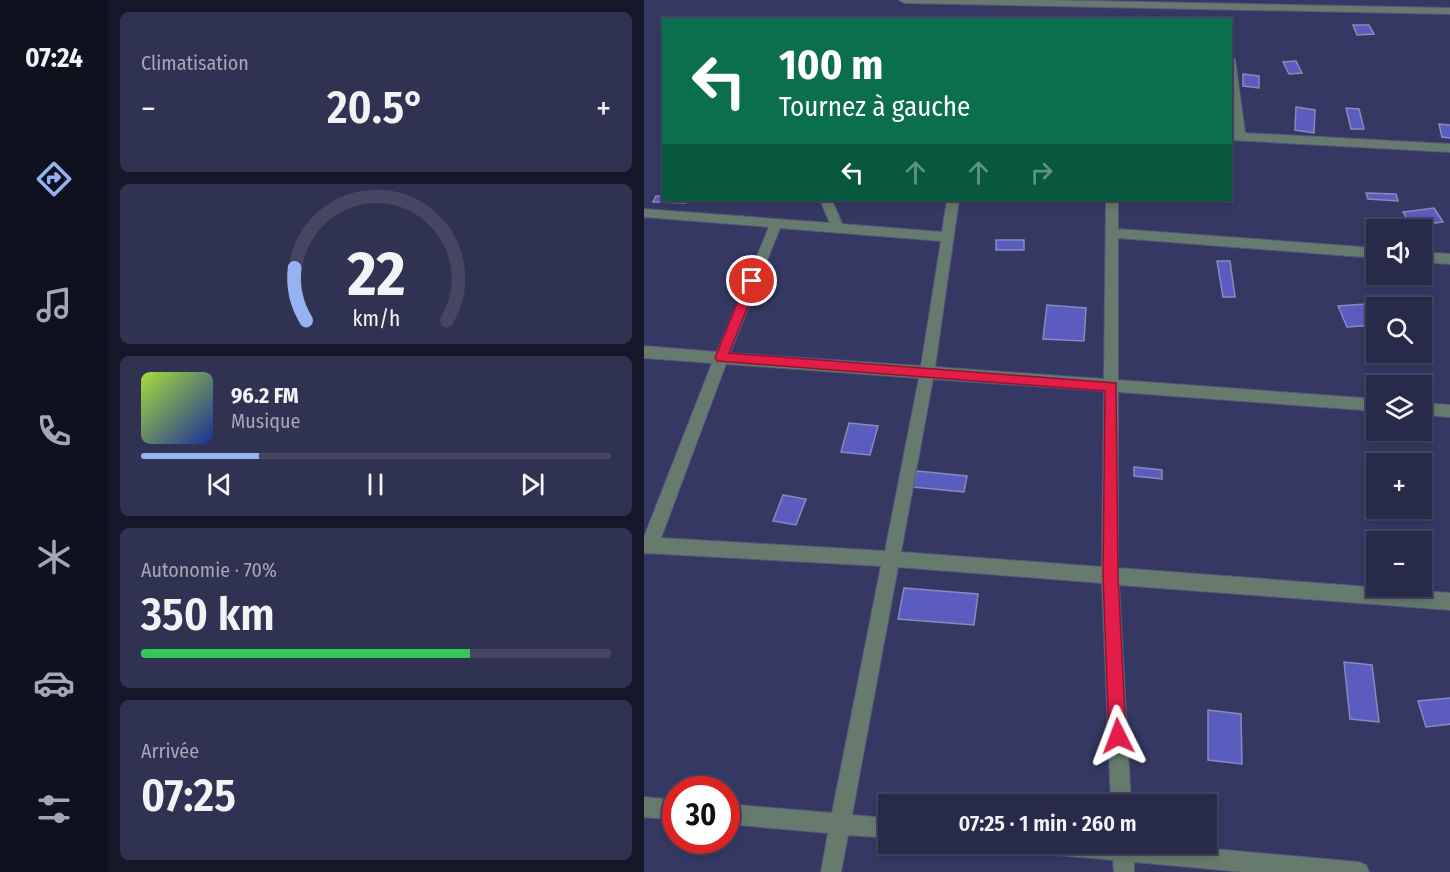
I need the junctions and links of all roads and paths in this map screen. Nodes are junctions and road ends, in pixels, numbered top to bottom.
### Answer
1 (904, 0) edge
2 (1224, 4) edge
3 (1451, 11) edge
4 (1232, 89) edge
5 (1235, 136) edge
6 (1451, 148) edge
7 (826, 201) edge
8 (953, 201) edge
9 (1112, 201) edge
10 (644, 213) edge
11 (776, 224) junction
12 (838, 229) junction
13 (1111, 233) junction
14 (946, 237) junction
15 (1366, 252) edge
16 (1432, 258) edge
17 (1451, 259) edge
18 (644, 352) edge
19 (721, 358) junction
20 (927, 373) junction
21 (1112, 386) junction
22 (1366, 404) edge
23 (1432, 410) edge
24 (1451, 411) edge
25 (647, 545) edge
26 (892, 559) junction
27 (1110, 576) junction
28 (1451, 602) edge
29 (1121, 794) edge
30 (644, 807) edge
31 (662, 809) edge
32 (740, 815) edge
33 (840, 824) junction
34 (878, 827) edge
35 (1123, 856) edge
36 (831, 872) edge
37 (1359, 872) edge

1 - 2 street
2 - 3 street
4 - 5 street
5 - 6 street
7 - 12 street
8 - 14 street
9 - 13 street
10 - 11 street
11 - 12 street
11 - 19 street
12 - 14 street
13 - 15 street
13 - 21 street
14 - 20 street
16 - 17 street
18 - 19 street
19 - 20 street
19 - 25 street
20 - 21 street
20 - 26 street
21 - 22 street
21 - 27 street
23 - 24 street
25 - 26 street
26 - 27 street
26 - 33 street
27 - 28 street
27 - 29 street
30 - 31 street
32 - 33 street
33 - 34 street
33 - 36 street
35 - 37 street

